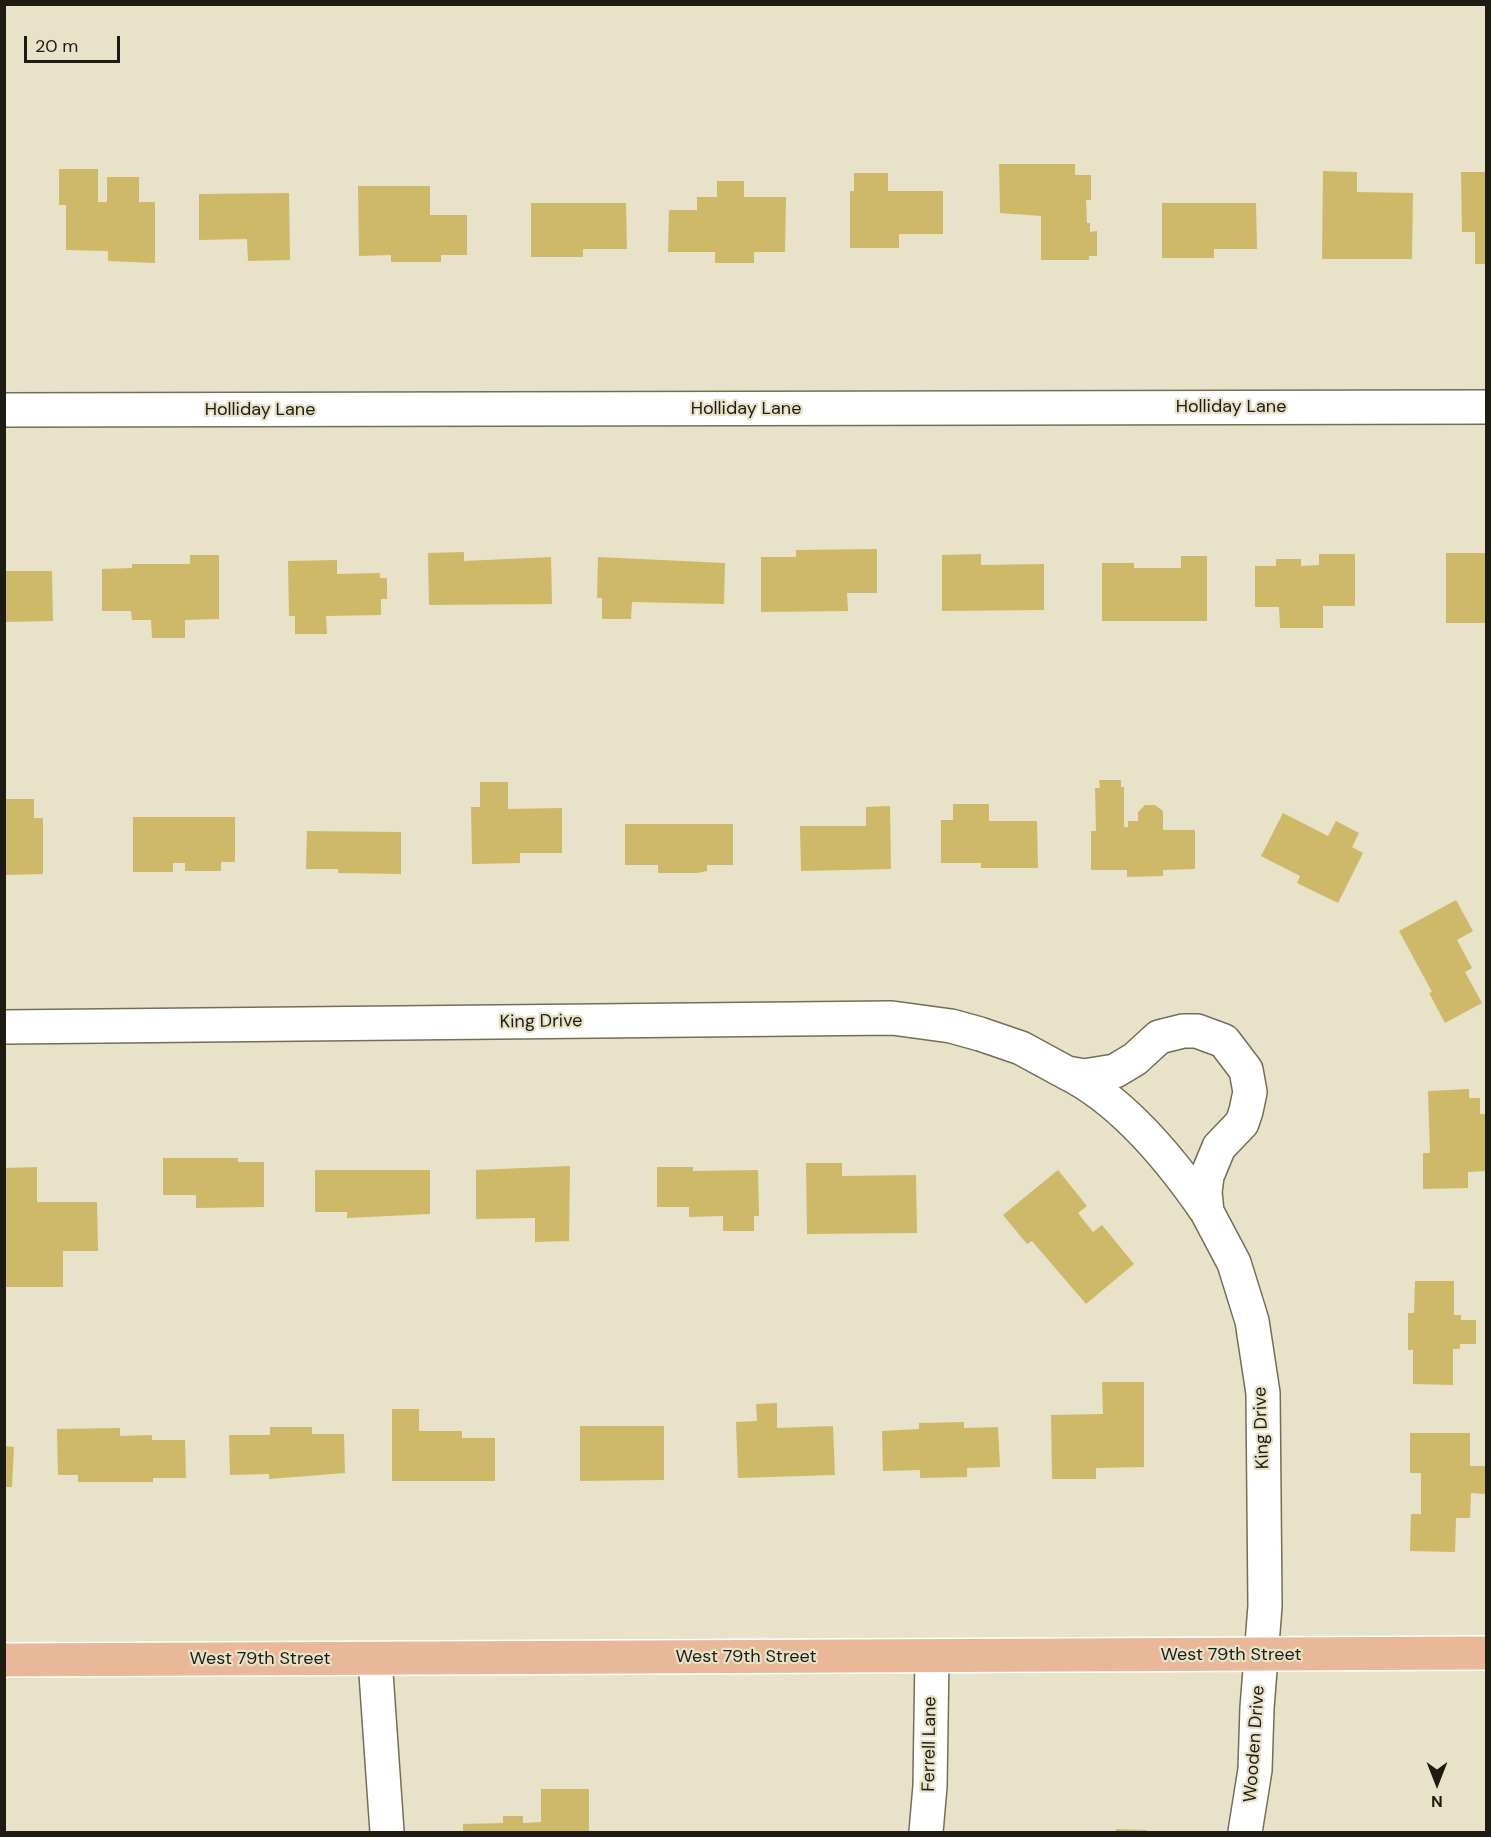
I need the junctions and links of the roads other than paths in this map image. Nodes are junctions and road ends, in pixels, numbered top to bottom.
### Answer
1 (1486, 407) edge
2 (4, 410) edge
3 (4, 1027) edge
4 (1067, 1073) junction
5 (1208, 1212) junction
6 (1486, 1653) edge
7 (1261, 1654) junction
8 (932, 1656) junction
9 (375, 1659) junction
10 (4, 1660) edge
11 (387, 1833) edge
12 (926, 1833) edge
13 (1245, 1833) edge

1 - 2 street, Holliday Lane
3 - 4 street, King Drive
4 - 5 street, King Drive
4 - 5 street, King Drive
5 - 7 street, King Drive
6 - 7 main road, West 79th Street
7 - 8 main road, West 79th Street
7 - 13 street, Wooden Drive
8 - 9 main road, West 79th Street
8 - 12 street, Ferrell Lane
9 - 10 main road, West 79th Street
9 - 11 street

